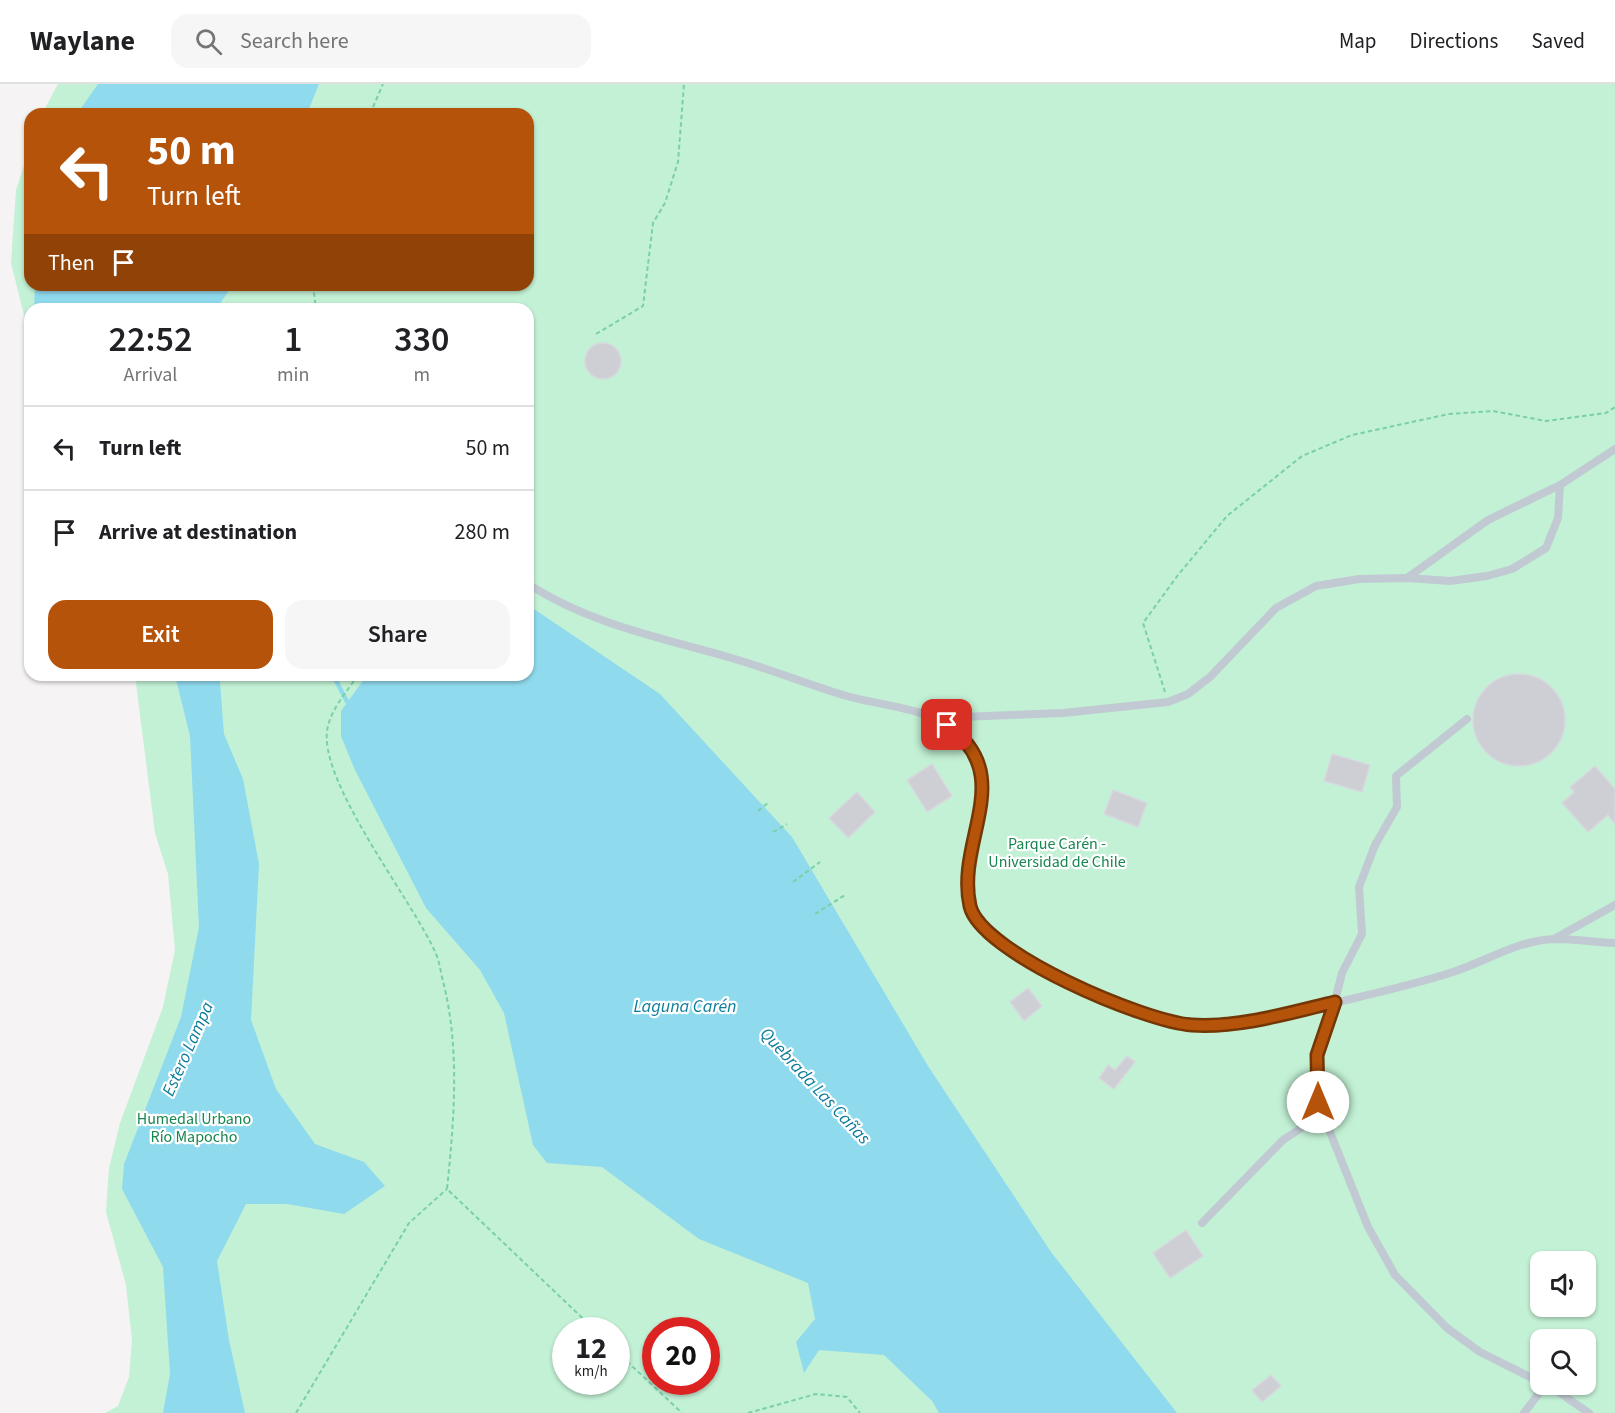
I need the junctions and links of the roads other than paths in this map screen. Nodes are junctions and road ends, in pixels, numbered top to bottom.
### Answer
1 (1615, 449) edge
2 (1560, 485) junction
3 (1407, 578) junction
4 (534, 588) edge
5 (935, 718) junction
6 (1467, 719) dead end
7 (1615, 905) edge
8 (1554, 939) junction
9 (1615, 943) edge
10 (1335, 1002) junction
11 (1324, 1121) junction
12 (1202, 1223) dead end
13 (1530, 1377) edge
14 (1538, 1395) edge
15 (1562, 1395) edge
16 (1524, 1413) edge
17 (1589, 1413) edge

1 - 2 lane
2 - 3 lane
2 - 3 lane
3 - 5 lane
4 - 5 lane
5 - 10 lane
6 - 10 lane
7 - 8 lane
8 - 9 lane
8 - 10 lane
10 - 11 lane
11 - 12 lane
11 - 13 lane
14 - 16 lane
15 - 17 lane

